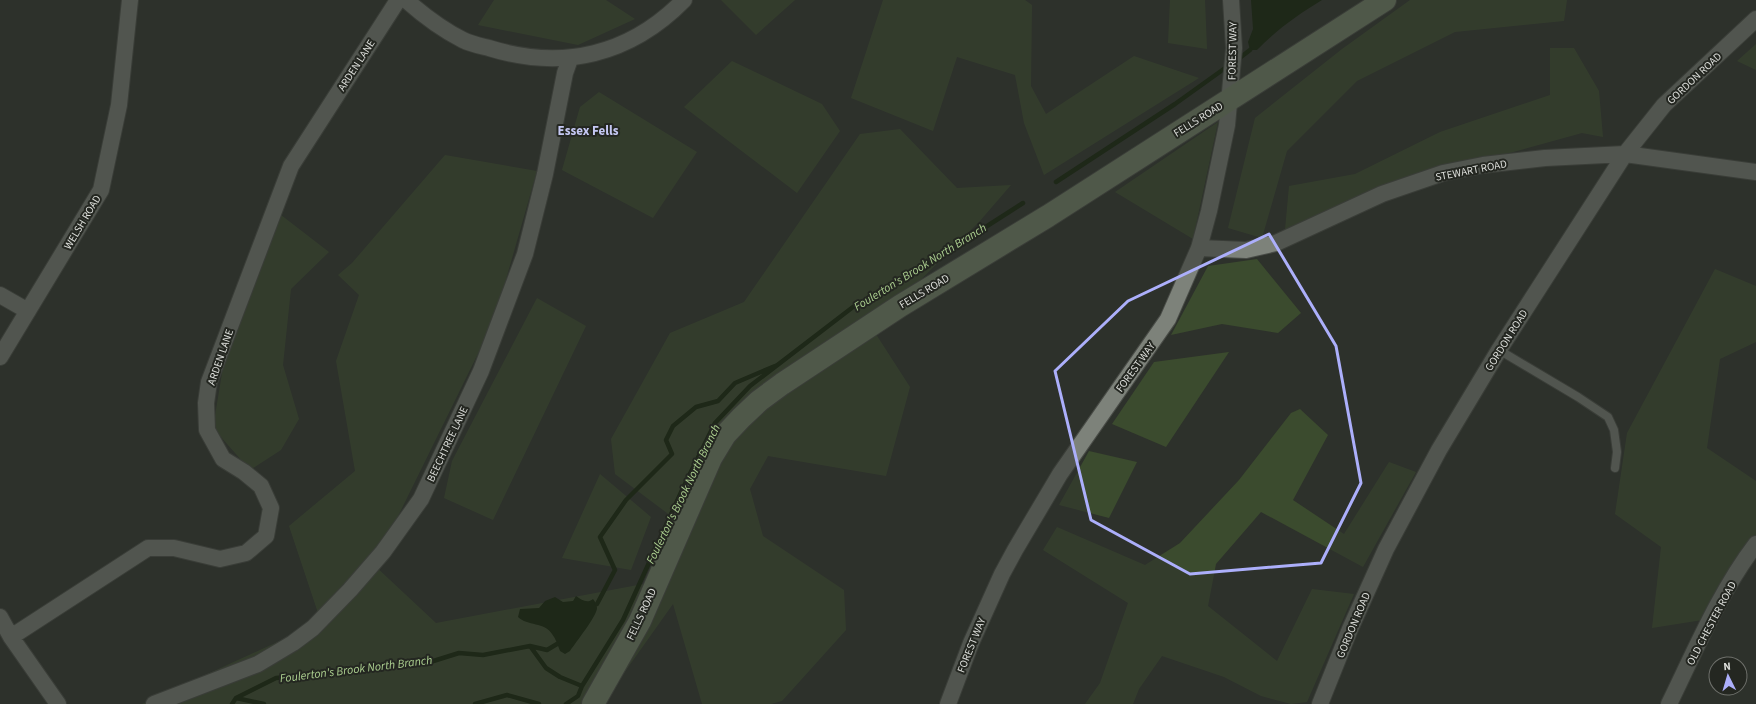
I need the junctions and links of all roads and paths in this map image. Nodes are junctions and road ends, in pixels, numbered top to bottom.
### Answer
1 (130, 0) edge
2 (398, 0) edge
3 (406, 0) edge
4 (684, 0) edge
5 (1232, 0) edge
6 (1385, 0) edge
7 (1756, 19) edge
8 (570, 59) junction
9 (1230, 100) junction
10 (1625, 154) junction
11 (1756, 172) edge
12 (1199, 248) junction
13 (0, 295) edge
14 (28, 311) junction
15 (1499, 350) junction
16 (0, 357) edge
17 (1615, 468) dead end
18 (1756, 544) edge
19 (0, 617) edge
20 (11, 637) junction
21 (58, 704) edge
22 (154, 704) edge
23 (593, 704) edge
24 (948, 704) edge
25 (1320, 704) edge
26 (1669, 704) edge

1 - 14 street, WELSH ROAD
2 - 20 street, ARDEN LANE
3 - 8 street
4 - 8 street
5 - 9 street, FOREST WAY
6 - 9 street, FELLS ROAD
7 - 10 street, GORDON ROAD
8 - 22 street, BEECHTREE LANE
9 - 12 street, FOREST WAY
9 - 23 street, FELLS ROAD
10 - 11 street, STEWART ROAD
10 - 12 street, STEWART ROAD
10 - 15 street, GORDON ROAD
12 - 24 street, FOREST WAY
13 - 14 street
14 - 16 street, WELSH ROAD
15 - 17 lane
15 - 25 street, GORDON ROAD
18 - 26 street, OLD CHESTER ROAD
19 - 20 street
20 - 21 street

